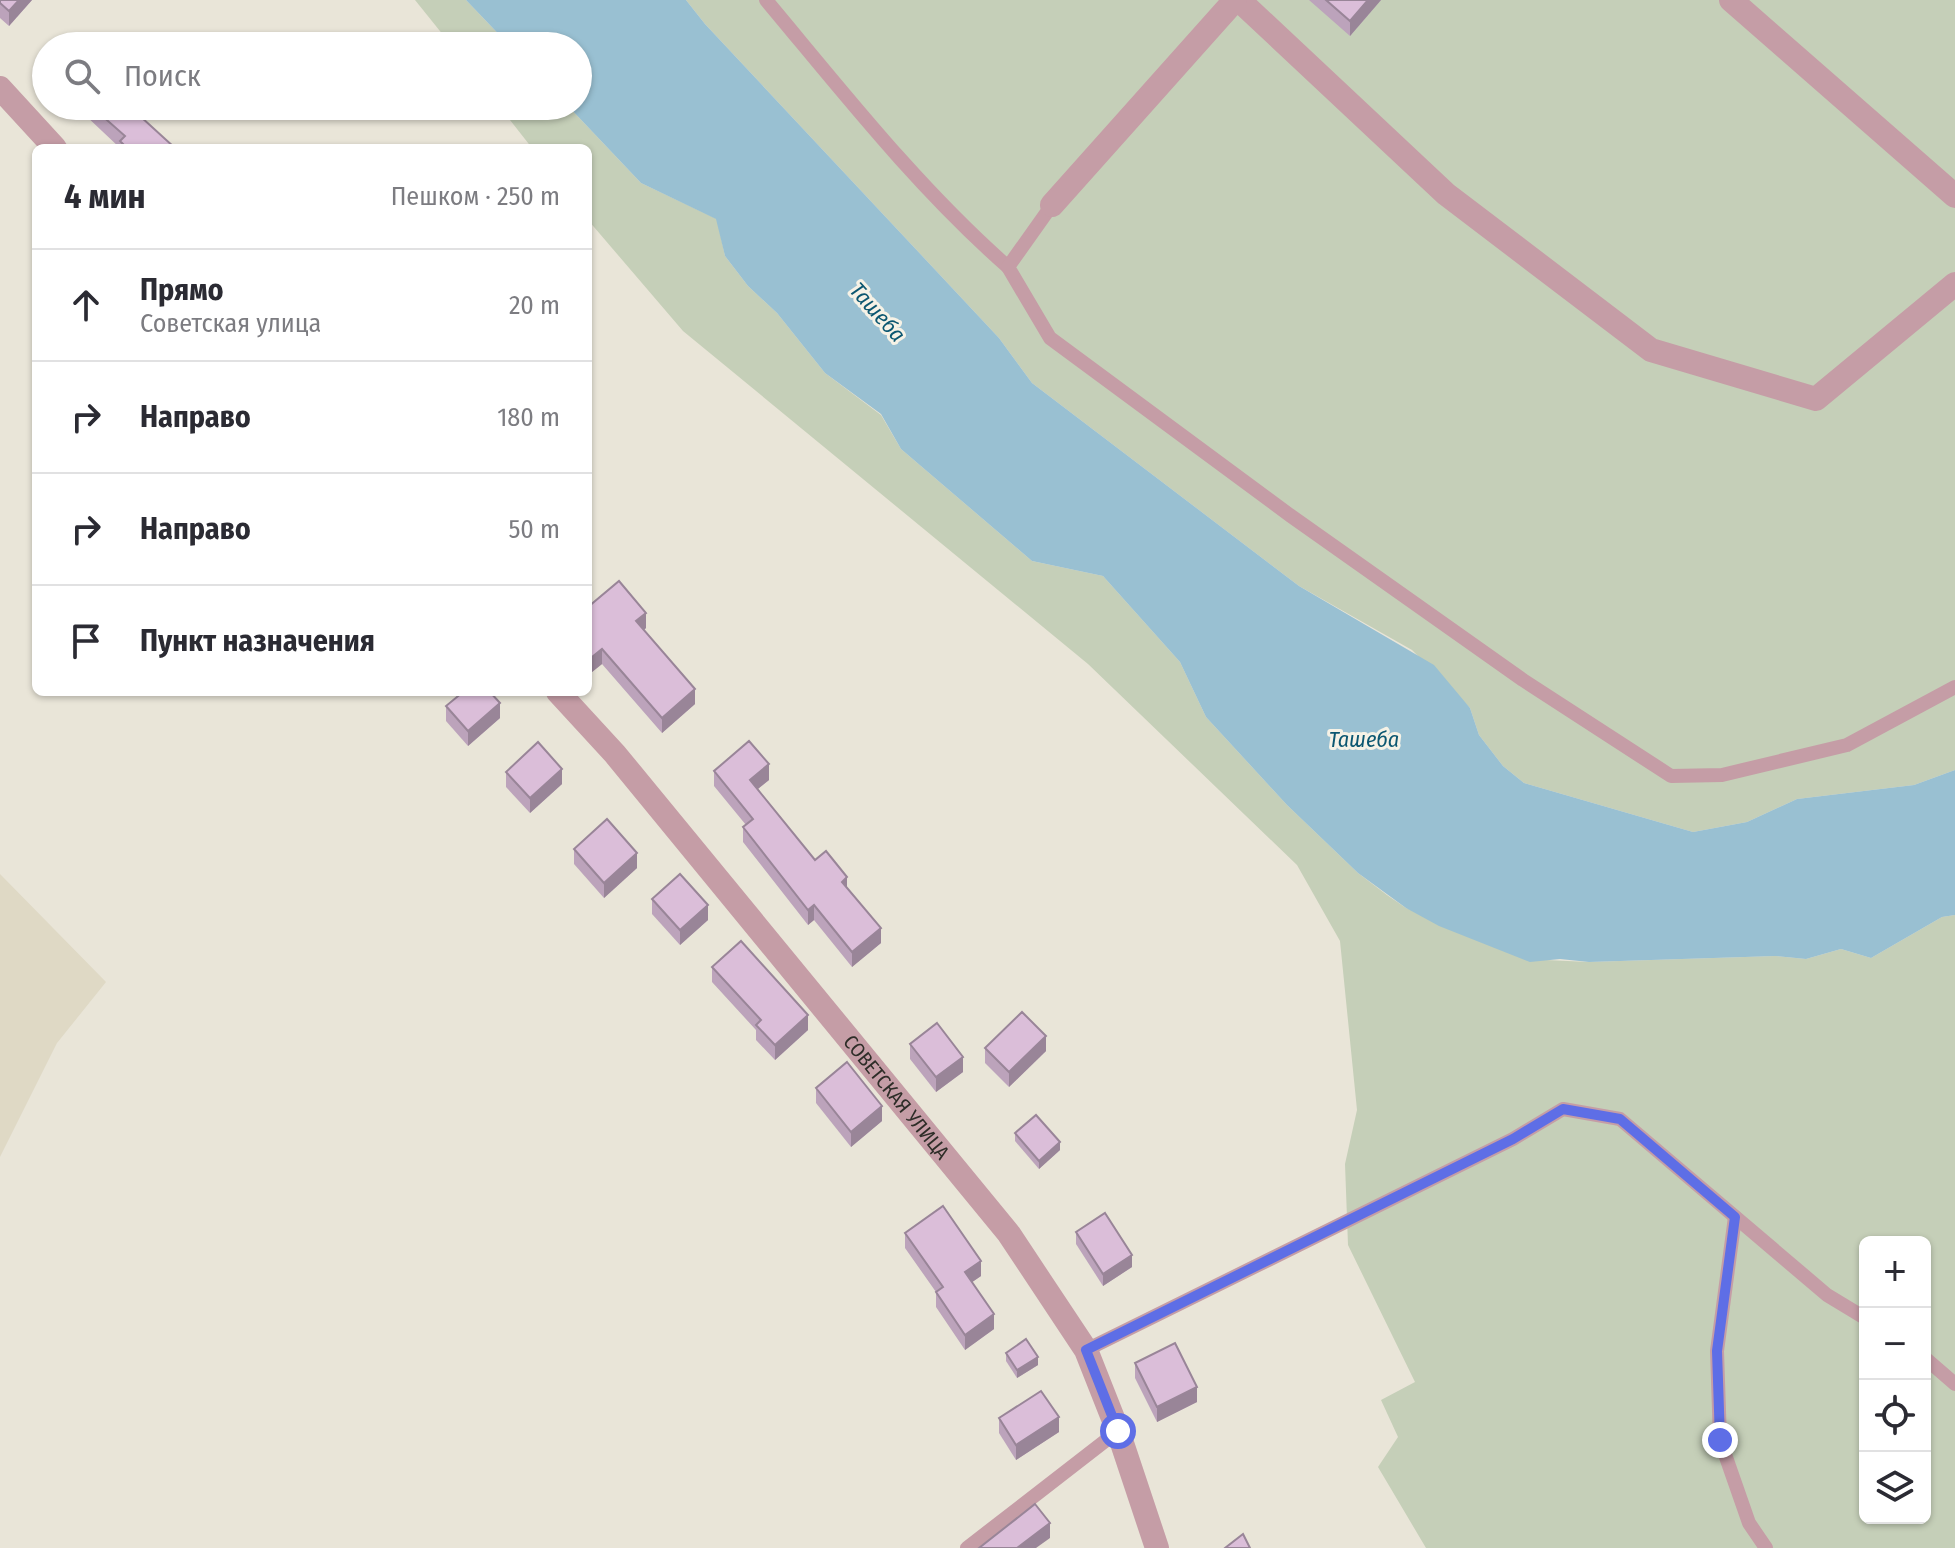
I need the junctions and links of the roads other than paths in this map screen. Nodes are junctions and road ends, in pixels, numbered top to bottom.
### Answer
1 (766, 0) edge
2 (1237, 0) edge
3 (1731, 0) edge
4 (0, 88) edge
5 (51, 144) edge
6 (1955, 196) edge
7 (1052, 205) joint
8 (1008, 267) junction
9 (1955, 284) edge
10 (1955, 687) edge
11 (562, 696) edge
12 (1735, 1217) junction
13 (1859, 1314) edge
14 (1086, 1350) junction
15 (1931, 1363) edge
16 (1955, 1384) edge
17 (1118, 1431) junction
18 (967, 1548) edge
19 (1157, 1548) edge
20 (1766, 1548) edge

1 - 8 lane
2 - 7 street
2 - 9 street
3 - 6 street
4 - 5 street
7 - 8 lane
8 - 10 lane
11 - 14 street, СОВЕТСКАЯ УЛИЦА
12 - 13 lane
12 - 14 lane
12 - 20 lane
14 - 17 street, СОВЕТСКАЯ УЛИЦА
15 - 16 lane
17 - 18 lane
17 - 19 street, СОВЕТСКАЯ УЛИЦА

